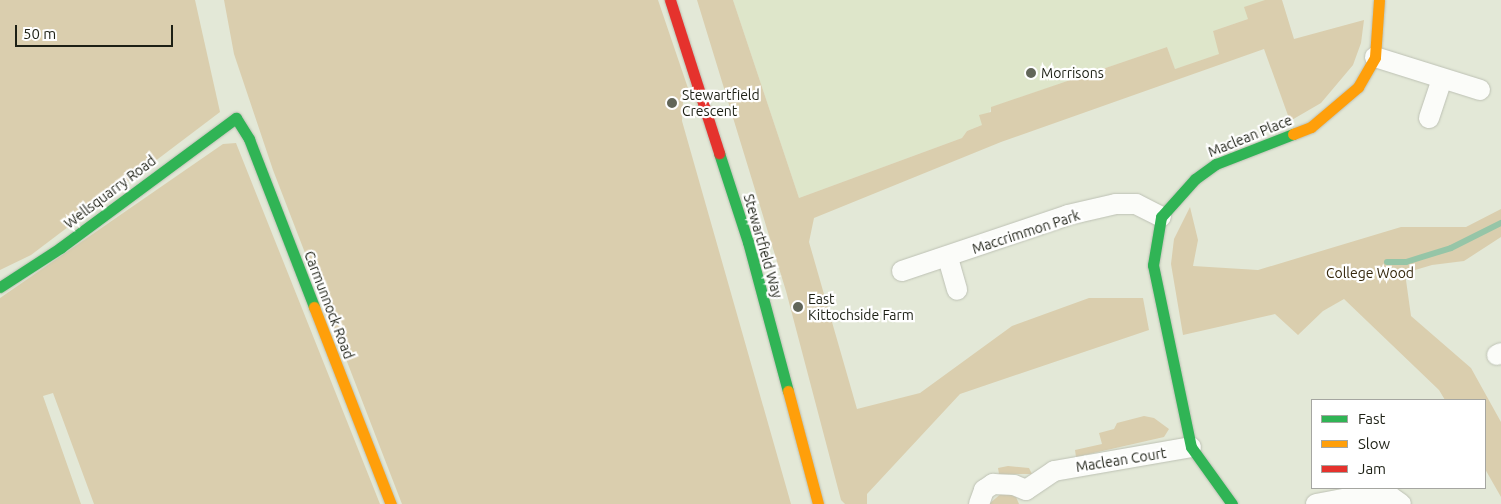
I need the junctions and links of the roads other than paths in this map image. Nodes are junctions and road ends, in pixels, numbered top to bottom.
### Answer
1 (670, 0) edge
2 (1379, 0) edge
3 (1374, 58) junction
4 (1442, 79) junction
5 (1480, 90) dead end
6 (236, 118) joint
7 (1429, 118) dead end
8 (1161, 217) junction
9 (948, 258) junction
10 (902, 272) dead end
11 (0, 287) edge
12 (958, 290) dead end
13 (1191, 447) junction
14 (1028, 497) edge
15 (391, 504) edge
16 (818, 504) edge
17 (979, 504) edge
18 (1232, 504) edge
19 (1316, 504) edge
20 (1401, 504) edge

1 - 16 street, Stewartfield Way
2 - 3 street, Maclean Place
3 - 4 street
3 - 8 street, Maclean Place
4 - 5 street
4 - 7 street
6 - 11 street, Wellsquarry Road
6 - 15 street, Carmunnock Road
8 - 9 street, Maccrimmon Park
8 - 13 street
9 - 10 street, Maccrimmon Park
9 - 12 street
13 - 14 street, Maclean Court
13 - 18 street
14 - 17 street, Maclean Court
19 - 20 street

